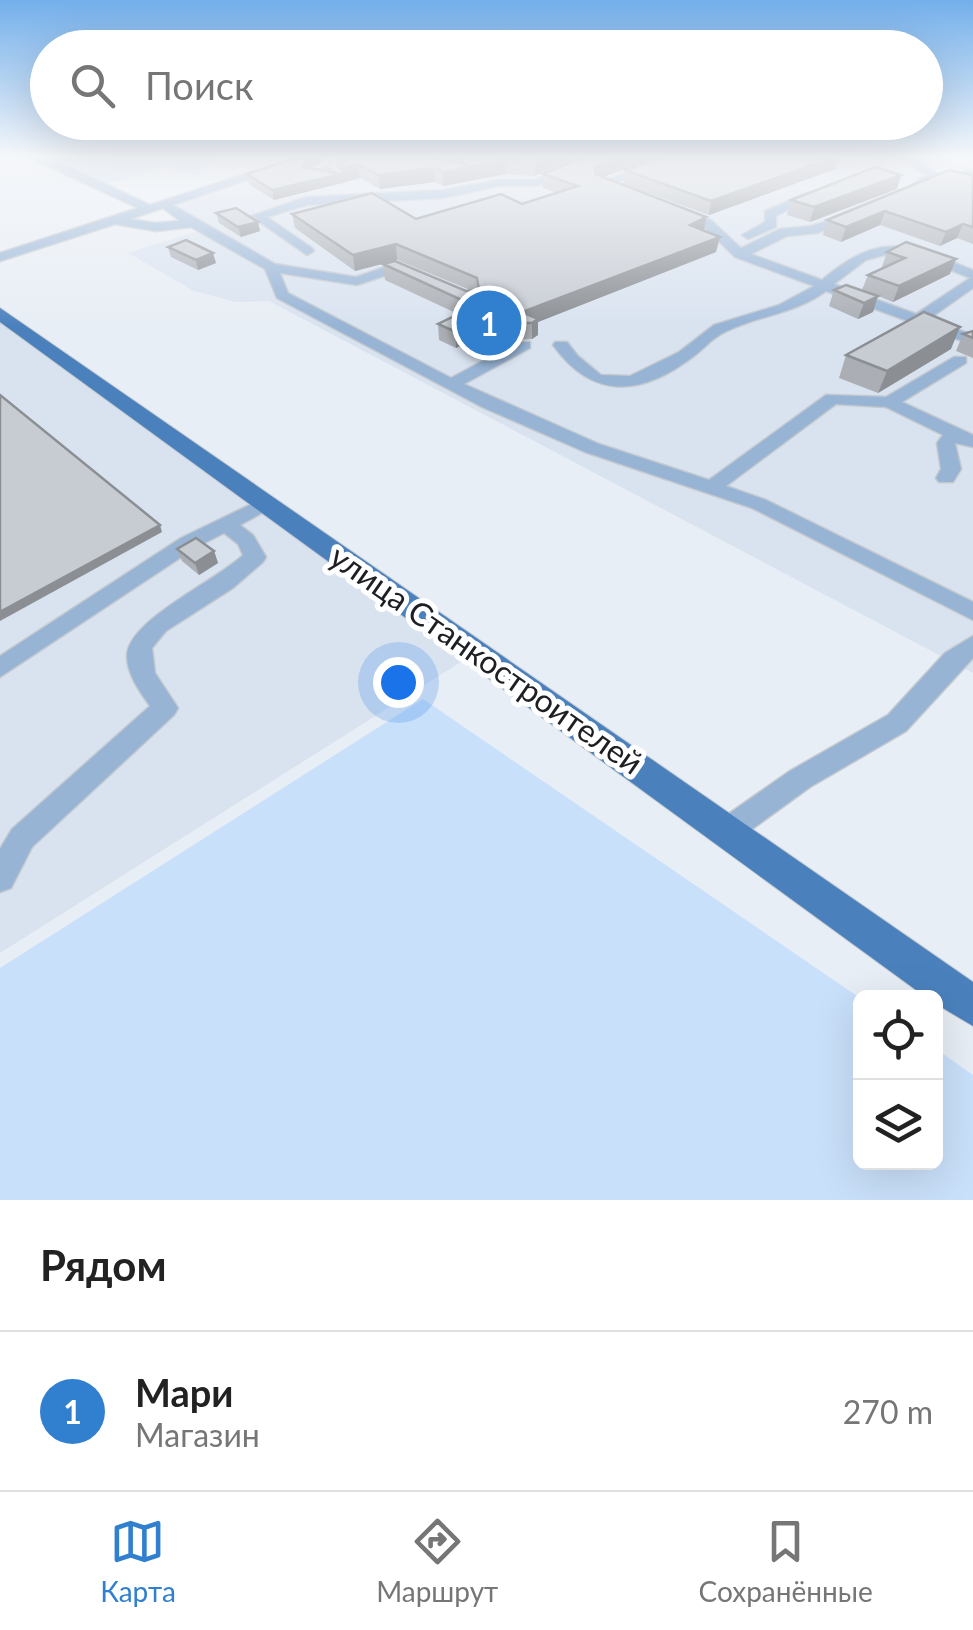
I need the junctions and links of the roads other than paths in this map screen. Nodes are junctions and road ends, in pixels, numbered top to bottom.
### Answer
1 (132, 214) edge
2 (174, 214) edge
3 (264, 214) edge
4 (684, 214) edge
5 (768, 214) edge
6 (854, 214) edge
7 (114, 220) junction
8 (193, 223) junction
9 (726, 241) junction
10 (307, 251) dead end
11 (740, 254) junction
12 (0, 257) edge
13 (334, 258) edge
14 (271, 267) junction
15 (293, 270) junction
16 (973, 278) edge
17 (426, 280) edge
18 (822, 284) junction
19 (0, 314) edge
20 (919, 319) junction
21 (973, 340) edge
22 (524, 345) dead end
23 (561, 345) dead end
24 (960, 360) dead end
25 (454, 383) junction
26 (889, 402) junction
27 (954, 432) junction
28 (973, 442) edge
29 (946, 478) dead end
30 (712, 488) junction
31 (266, 503) junction
32 (226, 524) junction
33 (973, 612) edge
34 (973, 645) edge
35 (0, 668) edge
36 (728, 831) junction
37 (0, 878) edge
38 (973, 1006) edge

1 - 7 street
2 - 8 street
3 - 10 street
4 - 9 street
5 - 9 street
6 - 11 street
7 - 8 street
7 - 12 street
8 - 14 street
9 - 11 street
11 - 18 street
13 - 15 street
14 - 15 street
14 - 25 street
15 - 17 street
16 - 18 street
16 - 20 street
18 - 20 street
18 - 23 street
19 - 31 main road, улица Станкостроителей
20 - 21 street
22 - 25 street
24 - 26 street
25 - 30 street
26 - 27 street
26 - 30 street
27 - 28 street
27 - 29 street
30 - 33 street
31 - 32 street
31 - 36 main road, улица Станкостроителей
32 - 35 street
32 - 37 street
34 - 36 street
36 - 38 main road, улица Станкостроителей

